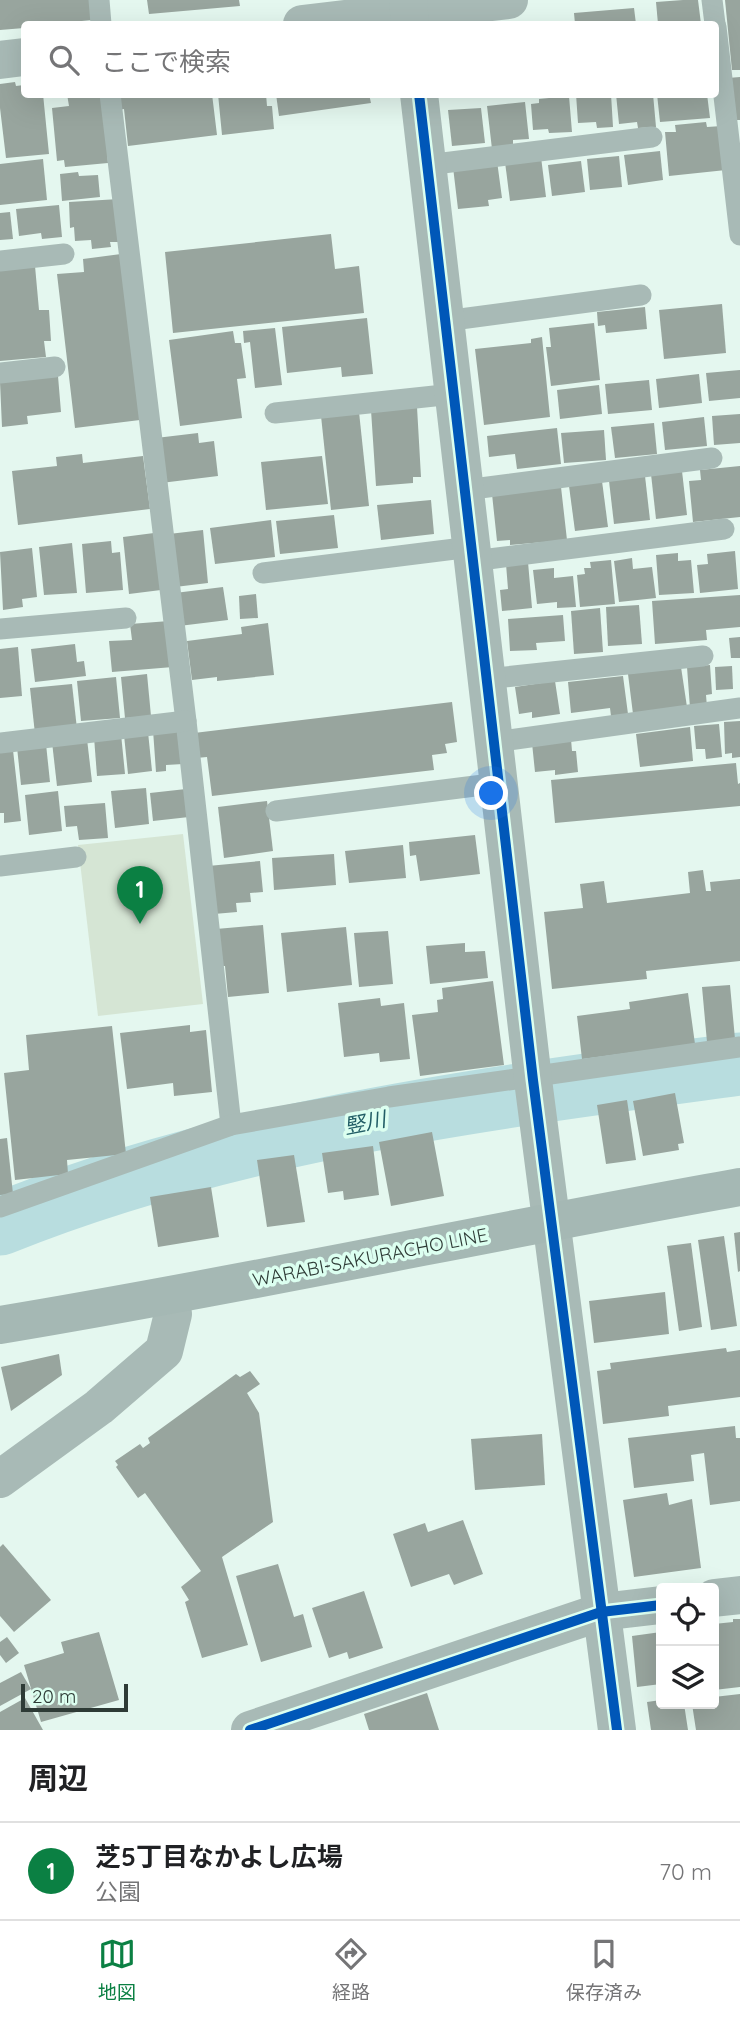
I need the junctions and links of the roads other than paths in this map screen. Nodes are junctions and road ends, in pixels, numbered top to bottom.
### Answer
1 (99, 0) edge
2 (509, 0) edge
3 (712, 0) edge
4 (409, 12) edge
5 (102, 21) edge
6 (329, 21) edge
7 (714, 21) edge
8 (21, 57) edge
9 (719, 59) edge
10 (0, 60) edge
11 (110, 98) edge
12 (419, 98) edge
13 (652, 137) dead end
14 (427, 164) junction
15 (740, 235) edge
16 (64, 254) dead end
17 (0, 261) edge
18 (641, 295) dead end
19 (445, 321) junction
20 (55, 367) dead end
21 (0, 373) edge
22 (453, 394) junction
23 (275, 413) dead end
24 (712, 458) dead end
25 (464, 490) junction
26 (723, 529) dead end
27 (472, 554) junction
28 (263, 573) dead end
29 (126, 618) dead end
30 (0, 629) edge
31 (703, 656) dead end
32 (486, 679) junction
33 (740, 708) edge
34 (186, 721) junction
35 (494, 742) junction
36 (0, 743) edge
37 (499, 783) junction
38 (276, 811) dead end
39 (76, 857) dead end
40 (0, 866) edge
41 (740, 1047) edge
42 (535, 1089) junction
43 (231, 1125) junction
44 (740, 1187) edge
45 (0, 1207) edge
46 (553, 1220) junction
47 (170, 1296) junction
48 (0, 1325) edge
49 (0, 1479) edge
50 (740, 1595) edge
51 (719, 1597) edge
52 (656, 1606) edge
53 (601, 1612) junction
54 (250, 1730) edge
55 (617, 1730) edge

1 - 5 lane
2 - 4 street
3 - 7 lane
4 - 6 street
8 - 10 street
9 - 15 lane
11 - 34 lane
12 - 14 street
13 - 14 lane
14 - 19 street
16 - 17 lane
18 - 19 lane
19 - 22 street
20 - 21 lane
22 - 23 lane
22 - 25 street
24 - 25 lane
25 - 27 street
26 - 27 lane
27 - 28 lane
27 - 32 street
29 - 30 lane
31 - 32 lane
32 - 35 street
33 - 35 lane
34 - 36 lane
34 - 43 lane
35 - 37 street
37 - 38 lane
37 - 42 street
39 - 40 lane
41 - 42 lane
42 - 43 lane
42 - 46 street
43 - 45 lane
44 - 46 main road, WARABI-SAKURACHO LINE
46 - 47 main road, WARABI-SAKURACHO LINE
46 - 53 street
47 - 48 main road, WARABI-SAKURACHO LINE
47 - 49 street
50 - 51 street
52 - 53 street
53 - 54 street
53 - 55 street

